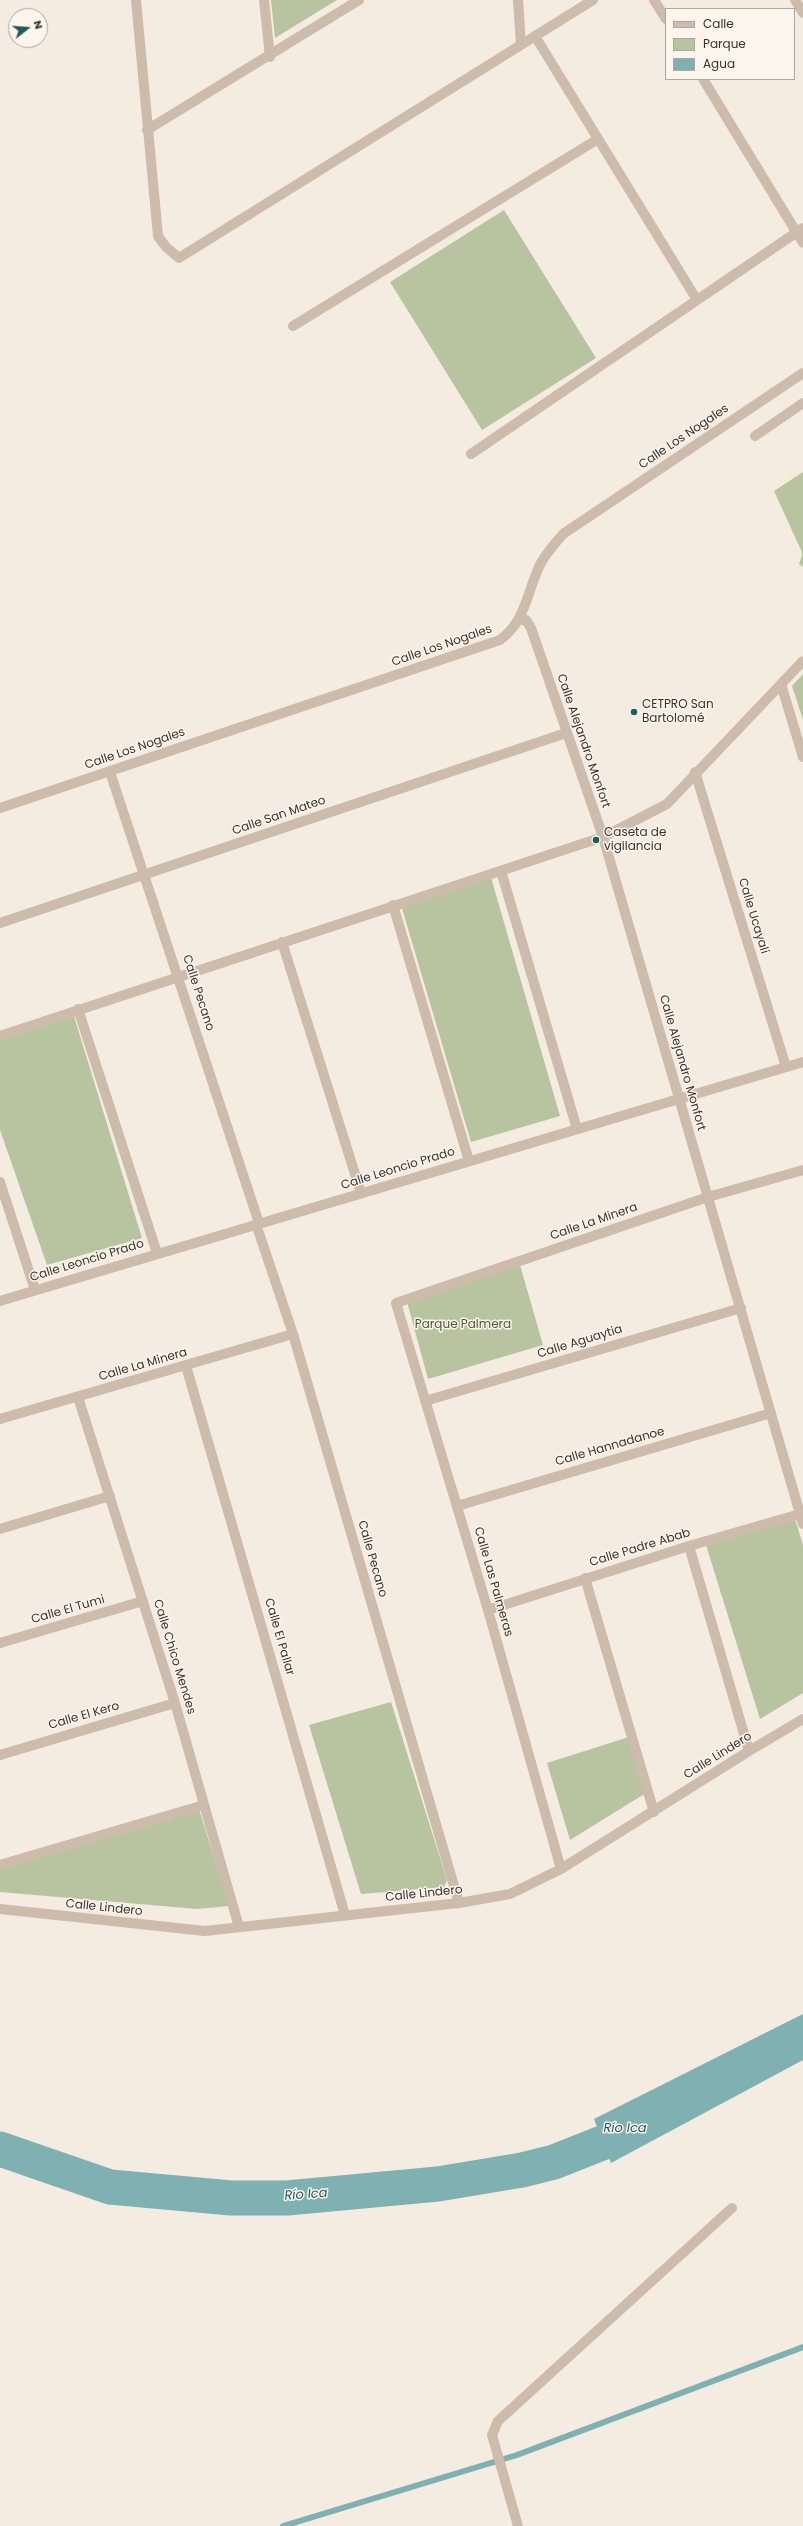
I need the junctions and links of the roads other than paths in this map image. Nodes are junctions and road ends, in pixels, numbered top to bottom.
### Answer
1 (136, 0) edge
2 (264, 0) edge
3 (359, 0) edge
4 (518, 0) edge
5 (593, 0) edge
6 (654, 0) edge
7 (795, 0) edge
8 (803, 13) edge
9 (665, 18) edge
10 (535, 36) junction
11 (521, 45) junction
12 (270, 57) junction
13 (704, 80) edge
14 (147, 130) junction
15 (598, 140) junction
16 (800, 231) edge
17 (803, 243) edge
18 (697, 300) junction
19 (293, 326) dead end
20 (803, 373) edge
21 (803, 403) edge
22 (755, 436) dead end
23 (471, 454) dead end
24 (518, 620) junction
25 (803, 661) edge
26 (781, 684) junction
27 (566, 733) junction
28 (803, 757) edge
29 (110, 772) junction
30 (695, 772) junction
31 (0, 808) edge
32 (603, 837) junction
33 (500, 871) junction
34 (145, 875) junction
35 (393, 905) junction
36 (0, 924) edge
37 (282, 942) junction
38 (179, 976) junction
39 (78, 1009) junction
40 (0, 1036) edge
41 (803, 1062) edge
42 (786, 1067) junction
43 (680, 1099) junction
44 (577, 1129) junction
45 (469, 1161) junction
46 (803, 1170) edge
47 (0, 1182) edge
48 (362, 1193) junction
49 (708, 1197) junction
50 (258, 1223) junction
51 (157, 1253) junction
52 (35, 1290) junction
53 (0, 1301) edge
54 (396, 1303) joint
55 (741, 1308) junction
56 (293, 1334) junction
57 (186, 1366) junction
58 (78, 1397) junction
59 (425, 1401) junction
60 (771, 1413) junction
61 (0, 1419) edge
62 (110, 1496) junction
63 (457, 1506) junction
64 (800, 1514) junction
65 (803, 1524) edge
66 (0, 1529) edge
67 (689, 1546) junction
68 (586, 1578) junction
69 (143, 1601) junction
70 (488, 1610) junction
71 (0, 1643) edge
72 (175, 1703) junction
73 (803, 1719) edge
74 (749, 1751) junction
75 (0, 1755) edge
76 (204, 1805) junction
77 (654, 1812) junction
78 (0, 1865) edge
79 (561, 1869) junction
80 (459, 1903) junction
81 (0, 1909) edge
82 (345, 1915) junction
83 (239, 1927) junction
84 (732, 2208) dead end
85 (518, 2526) edge

1 - 14 street
2 - 12 street
3 - 12 street
4 - 11 street
5 - 10 street
6 - 9 street
7 - 8 street
10 - 11 street
10 - 15 street
11 - 14 street
12 - 14 street
13 - 16 street
15 - 18 street
15 - 19 street
16 - 17 street
16 - 18 street
18 - 23 street
20 - 24 street, Calle Los Nogales
21 - 22 street
24 - 27 street, Calle Alejandro Monfort
24 - 29 street, Calle Los Nogales
25 - 26 street
26 - 28 street
26 - 30 street
27 - 32 street, Calle Alejandro Monfort
27 - 34 street, Calle San Mateo
29 - 31 street, Calle Los Nogales
29 - 34 street, Calle Pecano
30 - 32 street
30 - 42 street, Calle Ucayali
32 - 33 street
32 - 43 street, Calle Alejandro Monfort
33 - 35 street
33 - 44 street
34 - 36 street, Calle San Mateo
34 - 38 street, Calle Pecano
35 - 37 street
35 - 45 street
37 - 38 street
37 - 48 street
38 - 39 street
38 - 50 street, Calle Pecano
39 - 40 street
39 - 51 street
41 - 42 street, Calle Leoncio Prado
42 - 43 street, Calle Leoncio Prado
43 - 44 street, Calle Leoncio Prado
43 - 49 street, Calle Alejandro Monfort
44 - 45 street, Calle Leoncio Prado
45 - 48 street, Calle Leoncio Prado
46 - 49 street, Calle La Minera
47 - 52 street
48 - 50 street, Calle Leoncio Prado
49 - 54 street, Calle La Minera
49 - 55 street, Calle Alejandro Monfort
50 - 51 street, Calle Leoncio Prado
50 - 56 street, Calle Pecano
51 - 52 street, Calle Leoncio Prado
52 - 53 street, Calle Leoncio Prado
54 - 59 street, Calle Las Palmeras
55 - 59 street, Calle Aguaytia
55 - 60 street, Calle Alejandro Monfort
56 - 57 street, Calle La Minera
56 - 80 street, Calle Pecano
57 - 58 street, Calle La Minera
57 - 82 street, Calle El Pallar
58 - 61 street, Calle La Minera
58 - 62 street, Calle Chico Mendes
59 - 63 street, Calle Las Palmeras
60 - 63 street, Calle Hannadanoe
60 - 64 street, Calle Alejandro Monfort
62 - 66 street
62 - 69 street, Calle Chico Mendes
63 - 70 street, Calle Las Palmeras
64 - 65 street, Calle Alejandro Monfort
64 - 67 street, Calle Padre Abab
67 - 68 street, Calle Padre Abab
67 - 74 street
68 - 70 street, Calle Padre Abab
68 - 77 street
69 - 71 street, Calle El Tumi
69 - 72 street, Calle Chico Mendes
70 - 79 street, Calle Las Palmeras
72 - 75 street, Calle El Kero
72 - 76 street, Calle Chico Mendes
73 - 74 street, Calle Lindero
74 - 77 street, Calle Lindero
76 - 78 street
76 - 83 street, Calle Chico Mendes
77 - 79 street, Calle Lindero
79 - 80 street, Calle Lindero
80 - 82 street, Calle Lindero
81 - 83 street, Calle Lindero
82 - 83 street, Calle Lindero
84 - 85 street

